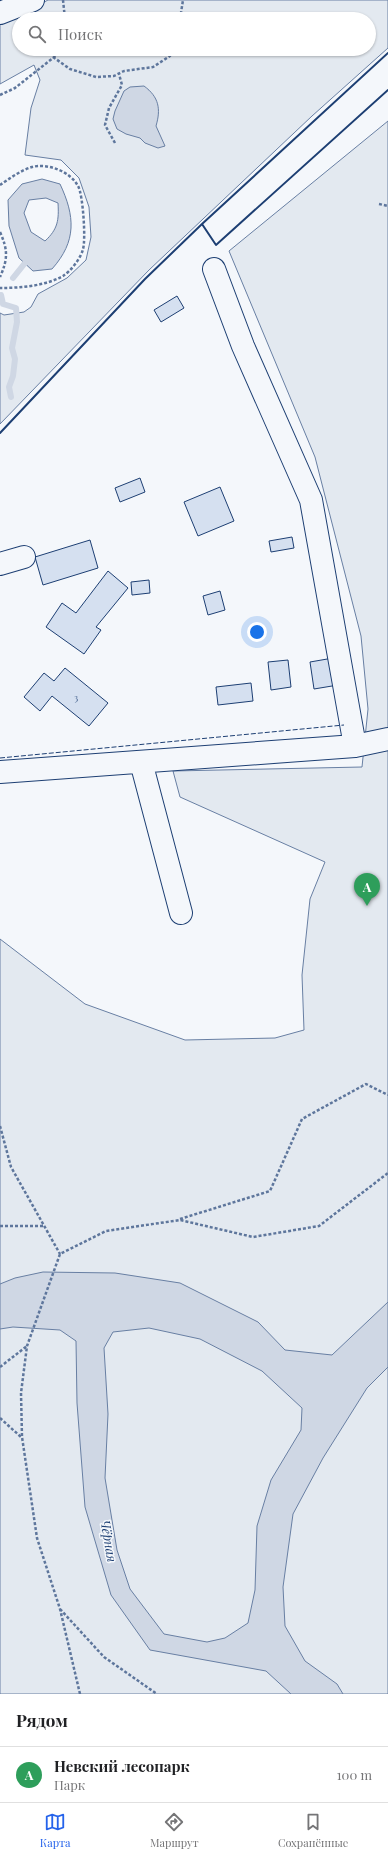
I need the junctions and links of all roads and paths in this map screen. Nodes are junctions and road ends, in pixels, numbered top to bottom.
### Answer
1 (33, 0) edge
2 (63, 0) edge
3 (182, 0) edge
4 (5, 8) edge
5 (64, 12) edge
6 (181, 12) edge
7 (170, 56) edge
8 (53, 57) joint
9 (119, 74) junction
10 (0, 95) edge
11 (115, 143) dead end
12 (0, 185) edge
13 (379, 204) dead end
14 (388, 206) edge
15 (0, 232) edge
16 (214, 269) dead end
17 (0, 277) edge
18 (0, 288) edge
19 (24, 557) dead end
20 (0, 564) edge
21 (388, 739) edge
22 (355, 746) junction
23 (141, 762) junction
24 (0, 772) edge
25 (181, 913) dead end
26 (388, 1095) edge
27 (0, 1126) edge
28 (388, 1173) edge
29 (180, 1220) junction
30 (0, 1226) edge
31 (44, 1226) junction
32 (60, 1254) junction
33 (27, 1346) junction
34 (0, 1367) edge
35 (0, 1418) edge
36 (22, 1437) junction
37 (60, 1609) junction
38 (80, 1694) edge
39 (157, 1694) edge

1 - 4 street
2 - 5 path
3 - 6 path
7 - 9 path
8 - 9 path
8 - 10 path
9 - 11 path
12 - 18 path
13 - 14 path
15 - 17 path
16 - 22 street
19 - 20 street
21 - 22 street
22 - 23 street
23 - 24 street
23 - 25 street
26 - 29 path
27 - 31 path
28 - 29 path
29 - 32 path
30 - 31 path
31 - 32 path
32 - 33 path
33 - 34 path
33 - 36 path
35 - 36 path
36 - 37 path
37 - 38 path
37 - 39 path

